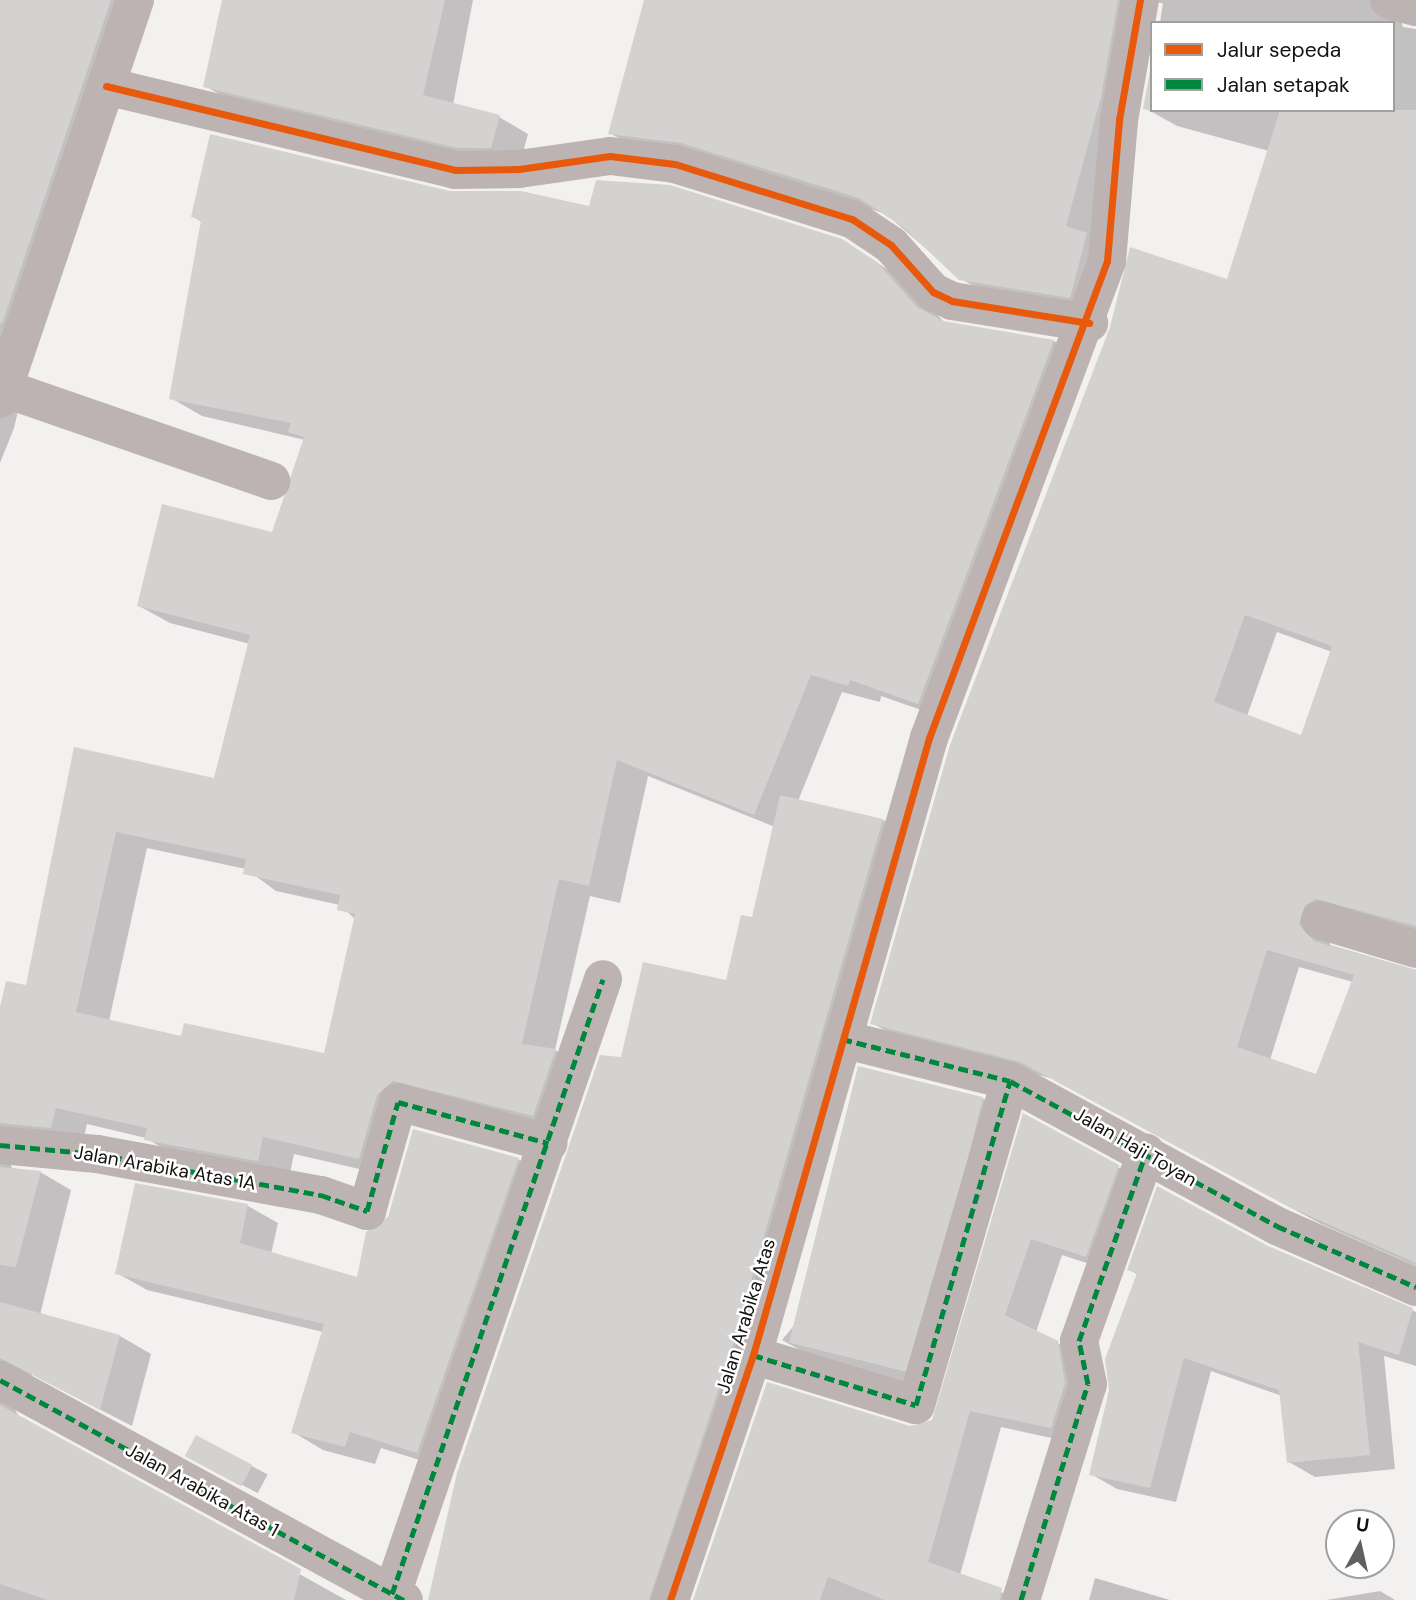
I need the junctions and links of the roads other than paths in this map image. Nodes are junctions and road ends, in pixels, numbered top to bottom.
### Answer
1 (135, 0) edge
2 (1140, 0) edge
3 (1390, 0) edge
4 (1416, 8) edge
5 (106, 86) junction
6 (1089, 323) junction
7 (2, 394) edge
8 (271, 481) dead end
9 (1320, 920) dead end
10 (1416, 949) edge
11 (603, 979) dead end
12 (842, 1039) junction
13 (1010, 1081) junction
14 (548, 1143) junction
15 (0, 1145) edge
16 (1146, 1153) junction
17 (1416, 1287) edge
18 (752, 1355) junction
19 (0, 1380) edge
20 (398, 1597) edge
21 (670, 1600) edge
22 (1021, 1600) edge

1 - 5 street
2 - 6 street, Jalan Arabika Atas
3 - 4 street
5 - 6 street
5 - 7 street
6 - 12 street, Jalan Arabika Atas
7 - 8 street
9 - 10 street
11 - 14 street
12 - 13 street, Jalan Haji Toyan
12 - 18 street, Jalan Arabika Atas
13 - 16 street, Jalan Haji Toyan
13 - 18 street
14 - 15 street, Jalan Arabika Atas 1A
14 - 20 street
16 - 17 street, Jalan Haji Toyan
16 - 22 street
18 - 21 street, Jalan Arabika Atas
19 - 20 street, Jalan Arabika Atas 1

